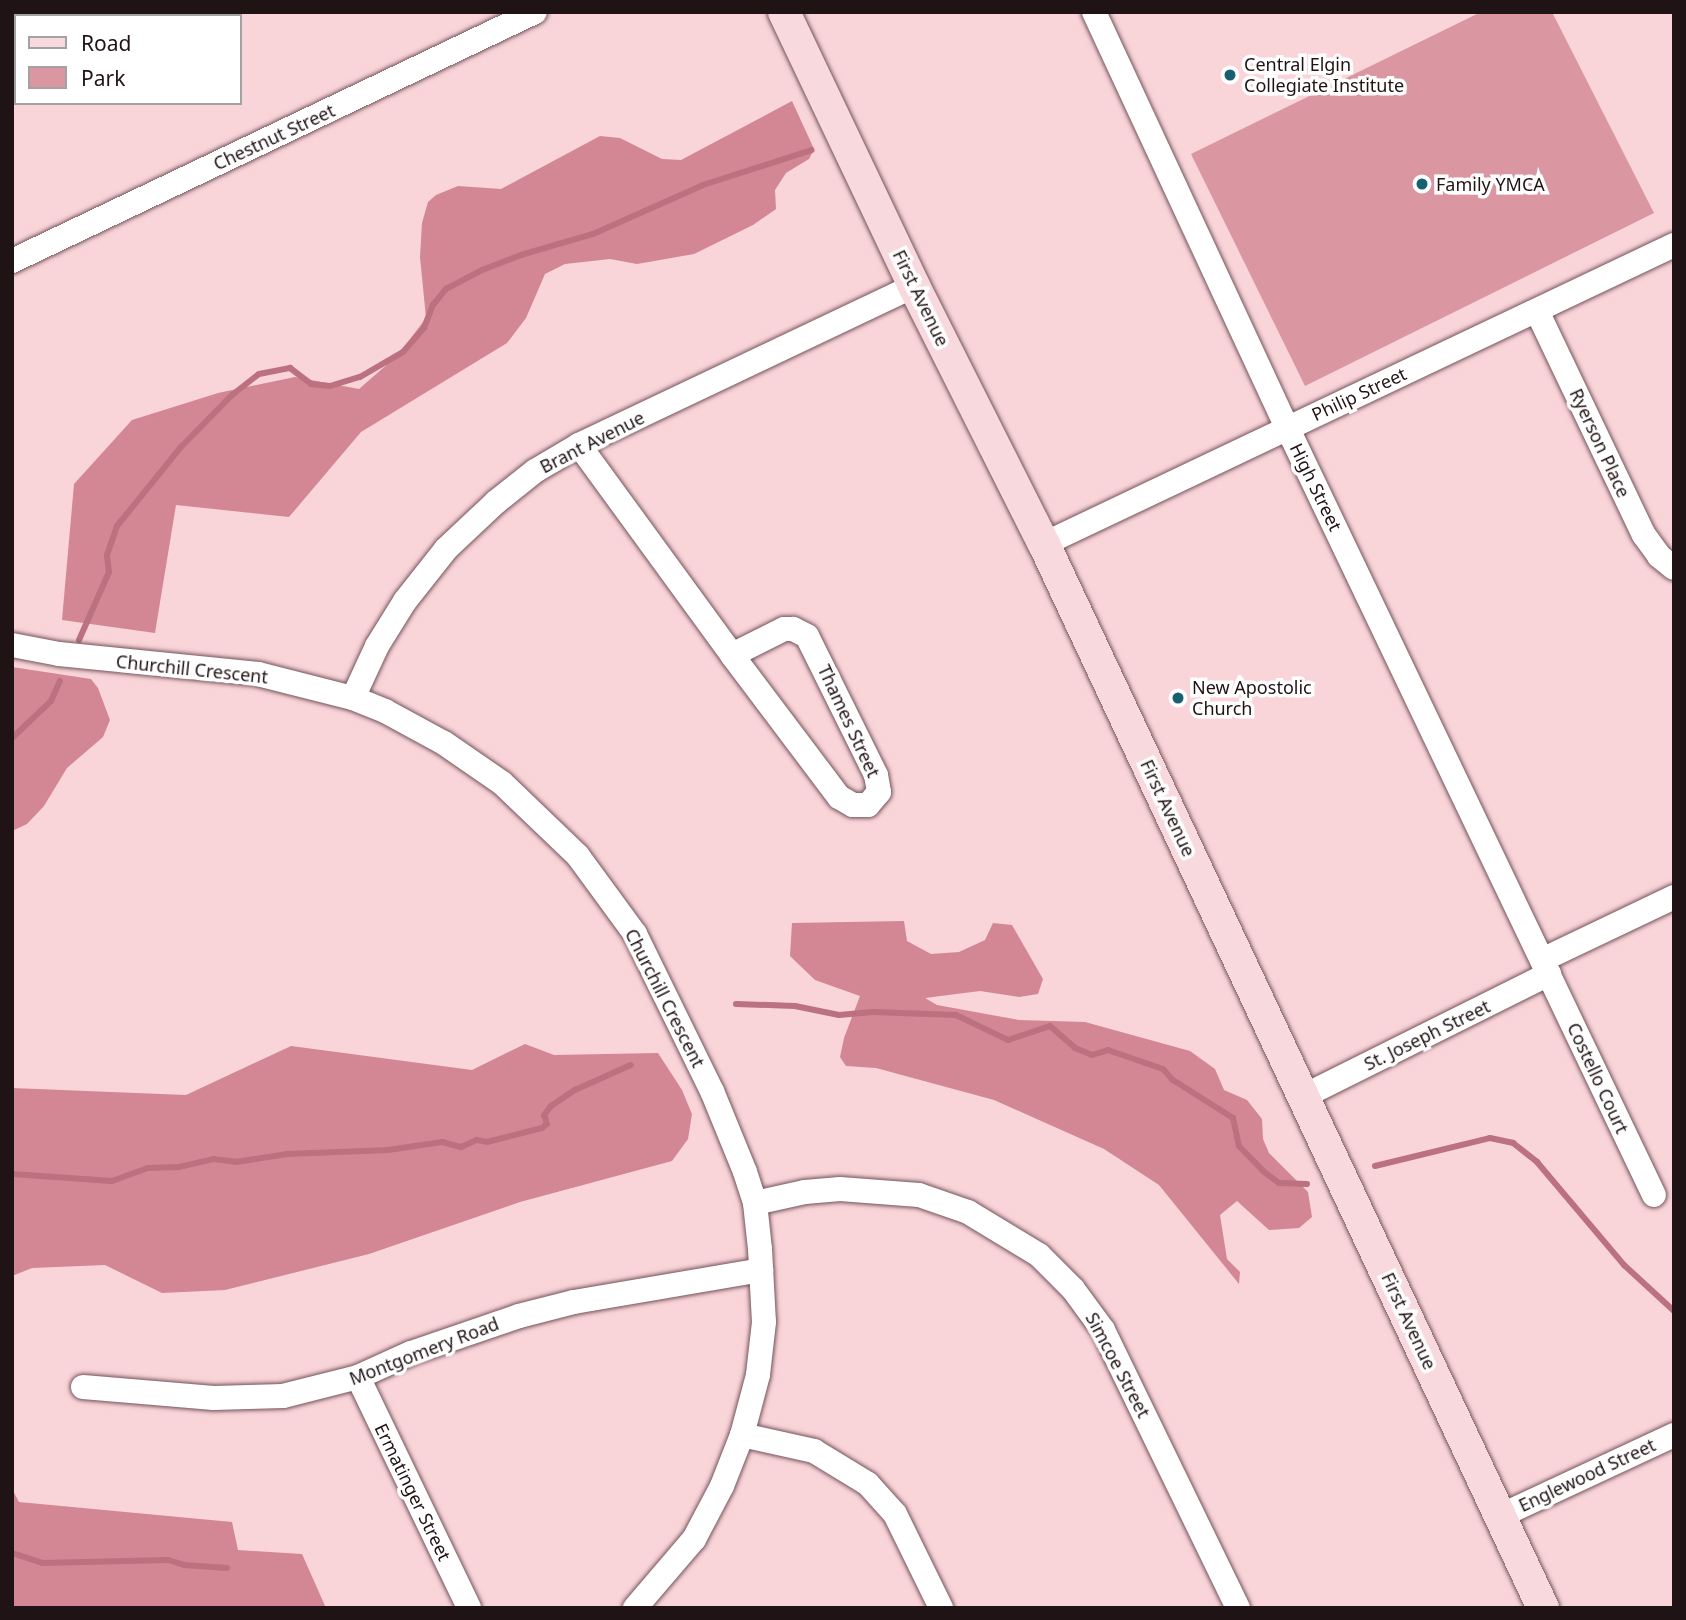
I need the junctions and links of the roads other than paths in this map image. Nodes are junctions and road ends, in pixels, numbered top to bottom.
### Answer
1 (535, 12) edge
2 (784, 12) edge
3 (1094, 12) edge
4 (1674, 245) edge
5 (12, 261) edge
6 (914, 286) junction
7 (1537, 311) junction
8 (1287, 427) junction
9 (579, 445) junction
10 (1044, 544) junction
11 (1674, 568) edge
12 (12, 645) edge
13 (732, 655) junction
14 (353, 698) junction
15 (1674, 897) edge
16 (1546, 967) junction
17 (1304, 1096) junction
18 (1654, 1195) dead end
19 (755, 1203) junction
20 (761, 1270) junction
21 (358, 1377) junction
22 (83, 1387) dead end
23 (1674, 1434) edge
24 (742, 1435) junction
25 (1500, 1516) junction
26 (469, 1608) edge
27 (635, 1608) edge
28 (941, 1608) edge
29 (1238, 1608) edge
30 (1543, 1608) edge

1 - 5 street, Chestnut Street
2 - 6 main road, First Avenue
3 - 8 street, High Street
4 - 7 street, Philip Street
6 - 9 street, Brant Avenue
6 - 10 main road, First Avenue
7 - 8 street, Philip Street
7 - 11 street, Ryerson Place
8 - 10 street, Philip Street
8 - 16 street, High Street
9 - 13 street, Thames Street
9 - 14 street, Brant Avenue
10 - 17 main road, First Avenue
12 - 14 street, Churchill Crescent
13 - 13 street, Thames Street
14 - 19 street, Churchill Crescent
15 - 16 street, St. Joseph Street
16 - 17 street, St. Joseph Street
16 - 18 street, Costello Court
17 - 25 main road, First Avenue
19 - 20 street, Churchill Crescent
19 - 29 street, Simcoe Street
20 - 21 street, Montgomery Road
20 - 24 street, Churchill Crescent
21 - 22 street, Montgomery Road
21 - 26 street, Ermatinger Street
23 - 25 street, Englewood Street
24 - 27 street, Churchill Crescent
24 - 28 street
25 - 30 main road, First Avenue

